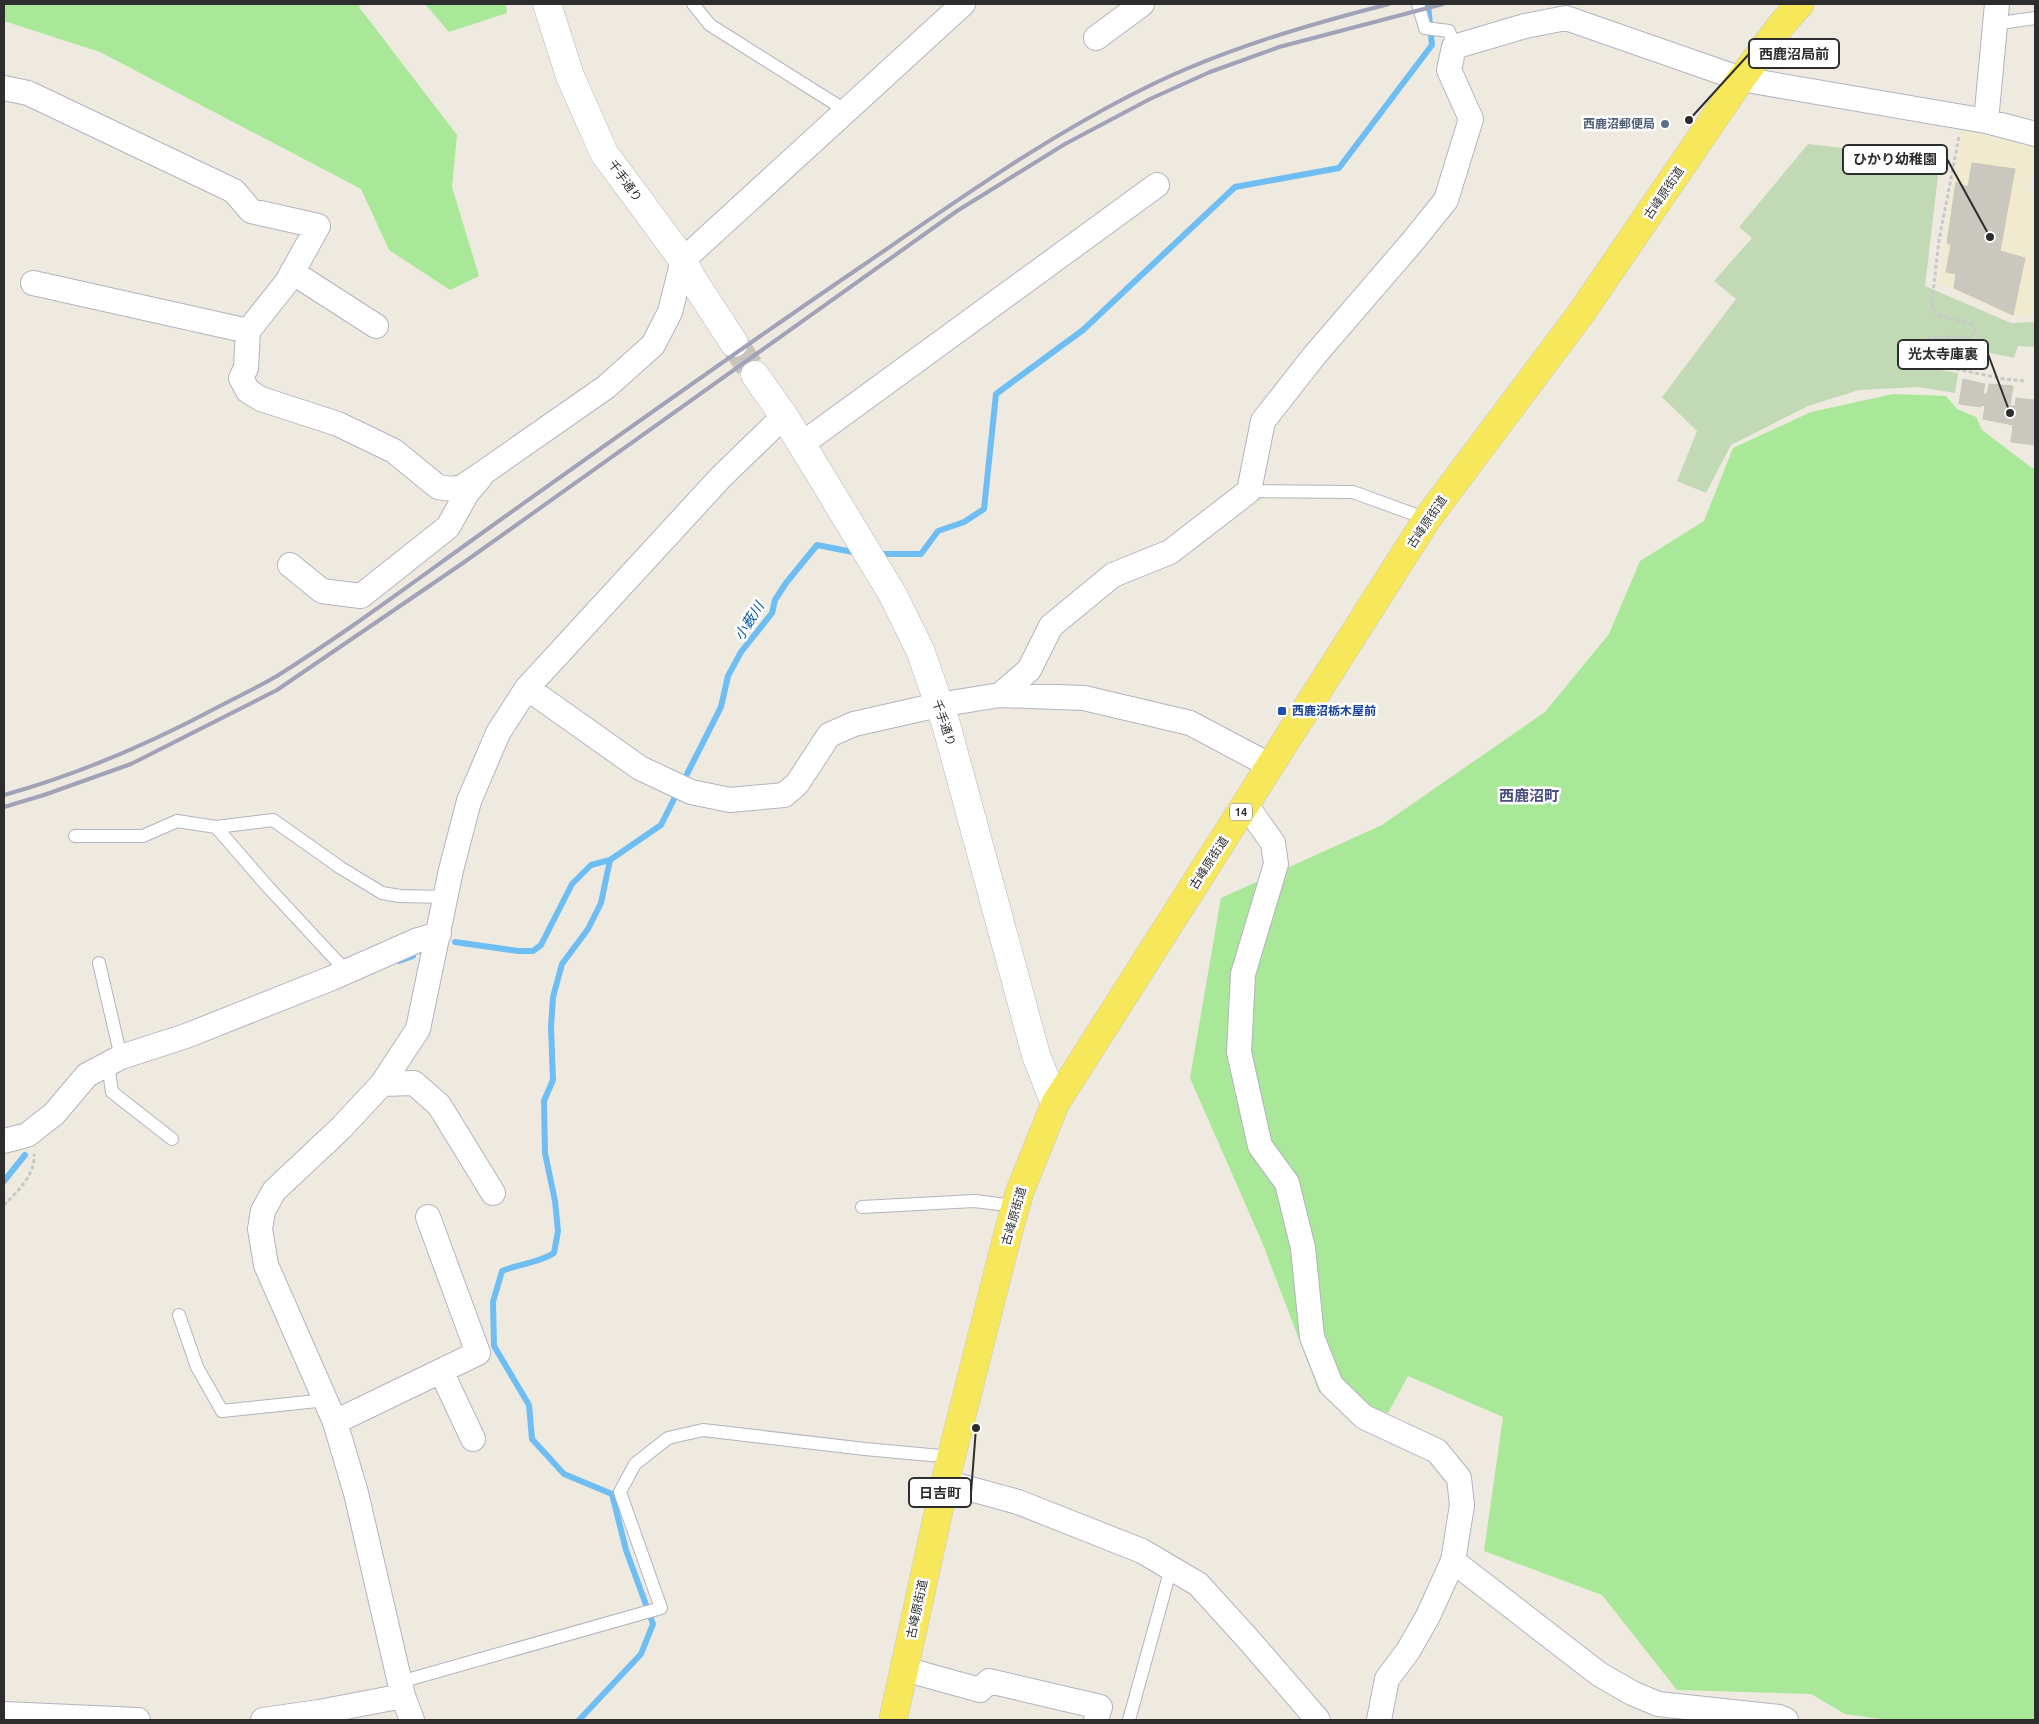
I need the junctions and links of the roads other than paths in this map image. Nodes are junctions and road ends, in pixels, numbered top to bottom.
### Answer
1 (547, 4) edge
2 (693, 4) edge
3 (963, 4) edge
4 (1142, 4) edge
5 (1418, 4) edge
6 (1800, 4) edge
7 (1996, 14) edge
8 (2035, 18) edge
9 (1096, 38) dead end
10 (1454, 47) junction
11 (1741, 79) junction
12 (4, 88) edge
13 (845, 110) junction
14 (1986, 121) junction
15 (2035, 134) edge
16 (1157, 185) dead end
17 (683, 260) junction
18 (292, 272) junction
19 (33, 283) dead end
20 (376, 326) dead end
21 (248, 331) junction
22 (734, 343) tunnel mouth
23 (755, 375) tunnel mouth
24 (784, 416) junction
25 (802, 444) junction
26 (484, 472) junction
27 (1248, 491) junction
28 (1427, 519) junction
29 (290, 564) dead end
30 (527, 688) junction
31 (1000, 694) junction
32 (938, 705) junction
33 (1271, 766) junction
34 (1246, 805) junction
35 (216, 828) junction
36 (74, 836) dead end
37 (447, 897) junction
38 (439, 934) junction
39 (99, 963) dead end
40 (347, 972) junction
41 (115, 1060) junction
42 (382, 1084) junction
43 (1055, 1104) junction
44 (172, 1138) dead end
45 (4, 1141) edge
46 (493, 1193) dead end
47 (1016, 1206) junction
48 (862, 1207) dead end
49 (428, 1217) dead end
50 (179, 1315) dead end
51 (441, 1371) junction
52 (326, 1400) junction
53 (335, 1422) junction
54 (473, 1439) dead end
55 (949, 1469) junction
56 (1453, 1561) junction
57 (1171, 1568) junction
58 (904, 1669) junction
59 (402, 1689) junction
60 (4, 1714) edge
61 (138, 1720) edge
62 (263, 1720) edge
63 (412, 1720) edge
64 (893, 1720) edge
65 (1096, 1720) edge
66 (1129, 1720) edge
67 (1318, 1720) edge
68 (1379, 1720) edge
69 (1786, 1720) edge

1 - 17 street, 千手通り
2 - 13 lane
3 - 13 street
4 - 9 street
5 - 10 lane
6 - 11 main road, 古峰原街道 / 14
7 - 8 lane
7 - 14 street
10 - 11 street
10 - 27 street
11 - 14 street
11 - 28 main road, 古峰原街道 / 14
12 - 18 street
13 - 17 street
14 - 15 street
16 - 25 street
17 - 22 street, 千手通り
17 - 26 street
18 - 20 street
18 - 21 street
19 - 21 street
21 - 26 street
23 - 24 street, 千手通り
24 - 25 street, 千手通り
24 - 30 street
25 - 32 street, 千手通り
26 - 29 street
27 - 28 lane
27 - 31 street
28 - 33 main road, 古峰原街道 / 14
30 - 32 street
30 - 37 street
31 - 32 street
31 - 33 street
32 - 43 street, 千手通り
33 - 34 main road, 古峰原街道 / 14
34 - 43 main road, 古峰原街道 / 14
34 - 56 street
35 - 36 lane
35 - 37 lane
35 - 40 lane
37 - 38 street
38 - 40 street
38 - 42 street
39 - 41 lane
40 - 41 street
41 - 44 lane
41 - 45 street
42 - 46 street
42 - 52 street
43 - 47 main road, 古峰原街道 / 14
47 - 48 lane
47 - 55 main road, 古峰原街道 / 14
49 - 51 street
50 - 52 lane
51 - 53 street
51 - 54 street
52 - 53 street
53 - 59 street
55 - 57 street
55 - 58 main road, 古峰原街道 / 14
55 - 59 lane
56 - 68 street
56 - 69 street
57 - 66 lane
57 - 67 street
58 - 64 main road, 古峰原街道 / 14
58 - 65 street
59 - 62 street
59 - 63 street
60 - 61 street

